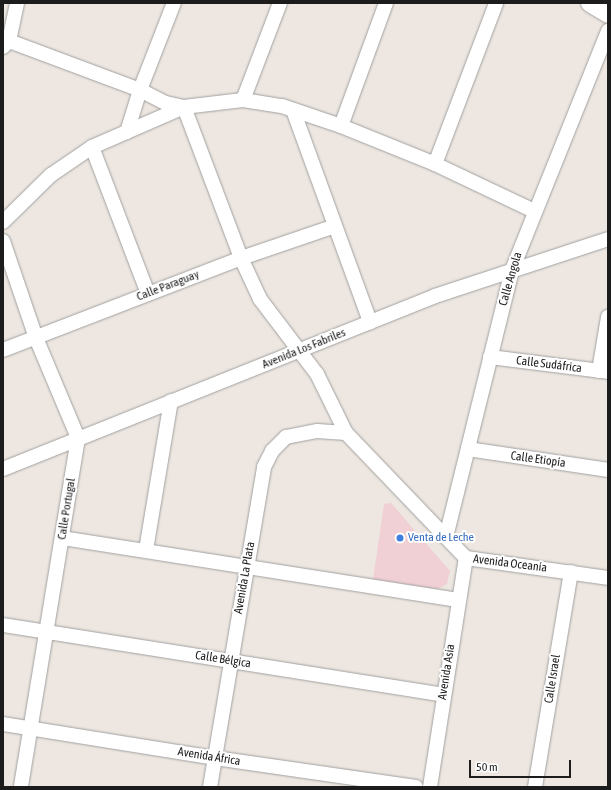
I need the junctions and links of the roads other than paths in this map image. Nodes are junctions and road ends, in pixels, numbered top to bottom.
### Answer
1 (16, 3) edge
2 (174, 3) edge
3 (280, 3) edge
4 (386, 3) edge
5 (496, 3) edge
6 (590, 3) edge
7 (608, 14) edge
8 (608, 32) edge
9 (6, 44) edge
10 (140, 90) junction
11 (243, 100) junction
12 (184, 107) junction
13 (293, 110) junction
14 (341, 126) junction
15 (127, 132) junction
16 (92, 147) junction
17 (435, 164) junction
18 (534, 211) junction
19 (3, 222) edge
20 (335, 226) junction
21 (608, 239) edge
22 (3, 241) edge
23 (241, 258) junction
24 (512, 270) junction
25 (148, 294) junction
26 (608, 318) edge
27 (370, 322) junction
28 (36, 338) junction
29 (3, 350) edge
30 (300, 350) junction
31 (490, 357) junction
32 (604, 372) edge
33 (171, 401) junction
34 (346, 433) junction
35 (78, 438) junction
36 (468, 449) junction
37 (3, 469) edge
38 (608, 470) edge
39 (446, 537) junction
40 (62, 538) junction
41 (146, 550) junction
42 (466, 558) junction
43 (247, 565) junction
44 (571, 572) junction
45 (608, 578) edge
46 (459, 600) junction
47 (3, 625) edge
48 (47, 632) junction
49 (231, 661) junction
50 (443, 695) junction
51 (3, 724) edge
52 (31, 728) junction
53 (215, 758) junction
54 (21, 787) edge
55 (210, 787) edge
56 (416, 787) edge
57 (430, 787) edge
58 (535, 787) edge

1 - 9 street
2 - 10 street
3 - 11 street
4 - 14 street
5 - 17 street
6 - 7 street
8 - 18 street, Calle Angola
9 - 10 street
10 - 12 street
10 - 15 street
11 - 12 street
11 - 13 street
12 - 15 street
12 - 23 street, Avenida Oceanía
13 - 14 street
13 - 20 street
14 - 17 street
15 - 16 street
16 - 19 street
16 - 25 street
17 - 18 street
18 - 24 street, Calle Angola
20 - 23 street, Calle Paraguay
20 - 27 street
21 - 24 street, Avenida Los Fabriles
22 - 28 street
23 - 25 street, Calle Paraguay
23 - 30 street, Avenida Oceanía
24 - 27 street, Avenida Los Fabriles
24 - 31 street, Calle Angola
25 - 28 street, Calle Paraguay
26 - 32 street
27 - 30 street, Avenida Los Fabriles
28 - 29 street, Calle Paraguay
28 - 35 street
30 - 33 street, Avenida Los Fabriles
30 - 34 street, Avenida Oceanía
31 - 32 street, Calle Sudáfrica
31 - 36 street, Calle Angola
33 - 35 street, Avenida Los Fabriles
33 - 41 street
34 - 39 street, Avenida Oceanía
34 - 43 street, Avenida La Plata
35 - 37 street, Avenida Los Fabriles
35 - 40 street, Calle Portugal
36 - 38 street, Calle Etiopía
36 - 39 street, Calle Angola
39 - 42 street, Avenida Oceanía
40 - 41 street
40 - 48 street, Calle Portugal
41 - 43 street
42 - 44 street, Avenida Oceanía
42 - 46 street, Avenida Asia
43 - 46 street
43 - 49 street, Avenida La Plata
44 - 45 street, Avenida Oceanía
44 - 58 street, Calle Israel
46 - 50 street, Avenida Asia
47 - 48 street, Calle Bélgica
48 - 49 street, Calle Bélgica
48 - 52 street, Calle Portugal
49 - 50 street, Calle Bélgica
49 - 53 street, Avenida La Plata
50 - 57 street, Avenida Asia
51 - 52 street, Avenida África
52 - 53 street, Avenida África
52 - 54 street, Calle Portugal
53 - 55 street, Avenida La Plata
53 - 56 street, Avenida África

